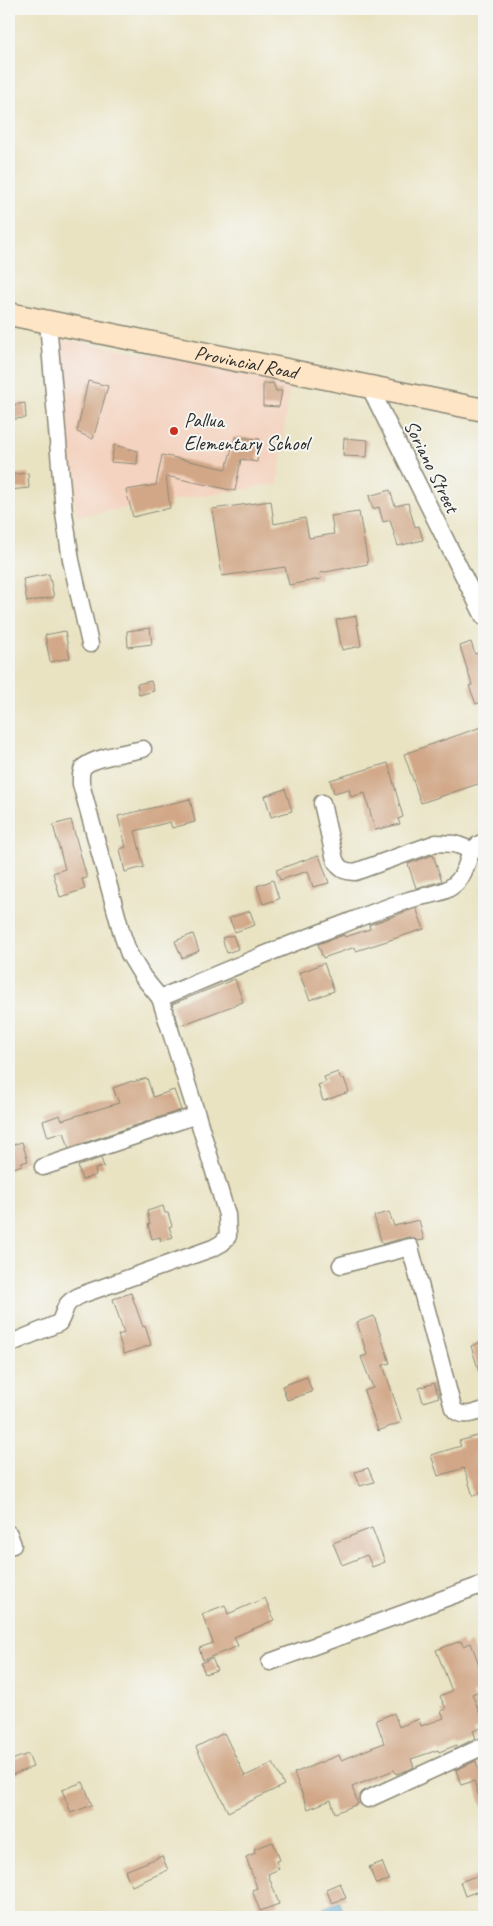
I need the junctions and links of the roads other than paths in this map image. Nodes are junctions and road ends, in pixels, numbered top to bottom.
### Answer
1 (9, 314) edge
2 (48, 322) junction
3 (370, 388) junction
4 (484, 410) edge
5 (484, 617) edge
6 (90, 644) dead end
7 (143, 749) dead end
8 (322, 803) dead end
9 (478, 846) edge
10 (160, 998) junction
11 (197, 1115) junction
12 (43, 1167) dead end
13 (341, 1265) dead end
14 (9, 1344) edge
15 (484, 1410) edge
16 (484, 1584) edge
17 (270, 1662) dead end
18 (484, 1746) edge
19 (368, 1799) dead end

1 - 2 main road, Provincial Road
2 - 3 main road, Provincial Road
2 - 6 street
3 - 4 main road, Provincial Road
3 - 5 street, Soriano Street
7 - 10 street
8 - 9 street
9 - 10 street
10 - 11 street
11 - 12 street
11 - 14 street
13 - 15 street
16 - 17 street
18 - 19 street

